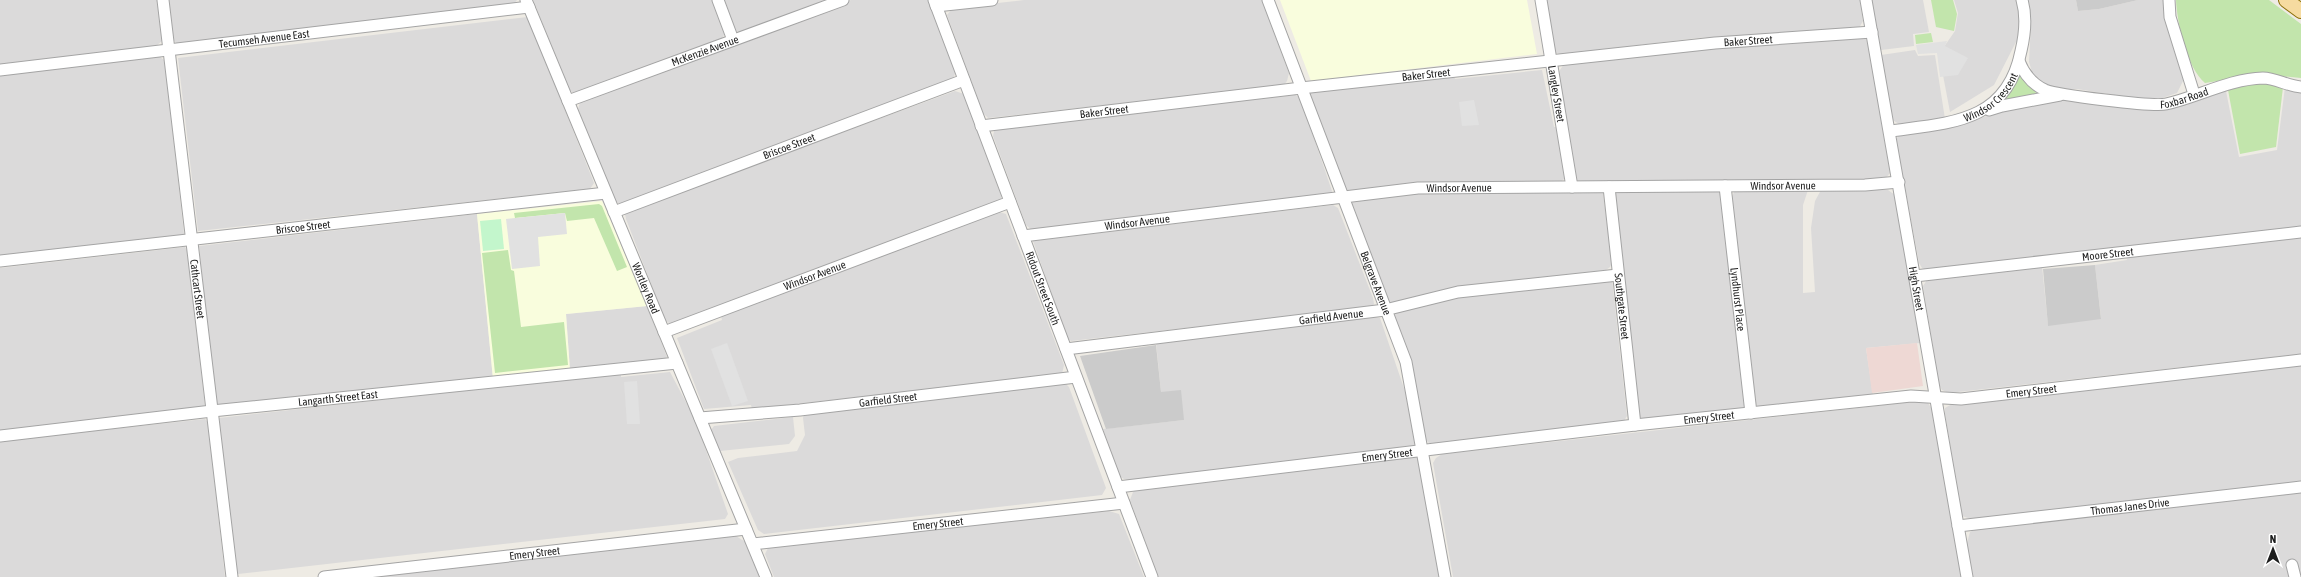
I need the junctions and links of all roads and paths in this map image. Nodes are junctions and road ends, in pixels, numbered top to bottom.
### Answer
1 (163, 0) edge
2 (718, 0) edge
3 (843, 0) edge
4 (992, 0) edge
5 (1268, 0) edge
6 (1541, 0) edge
7 (1866, 0) edge
8 (2022, 0) edge
9 (2169, 0) edge
10 (2286, 0) edge
11 (935, 3) edge
12 (527, 4) edge
13 (2301, 11) edge
14 (1872, 32) junction
15 (733, 40) junction
16 (169, 49) junction
17 (2019, 61) junction
18 (1553, 62) junction
19 (0, 70) edge
20 (964, 80) junction
21 (2301, 87) edge
22 (1301, 88) junction
23 (2194, 94) junction
24 (2065, 95) junction
25 (568, 101) junction
26 (1970, 117) junction
27 (981, 126) junction
28 (1890, 131) junction
29 (1899, 182) junction
30 (1725, 186) junction
31 (1572, 187) junction
32 (1609, 187) junction
33 (606, 193) junction
34 (1345, 198) junction
35 (1010, 202) junction
36 (614, 212) junction
37 (2301, 232) edge
38 (1023, 236) junction
39 (192, 241) junction
40 (0, 261) edge
41 (1618, 275) junction
42 (1915, 276) junction
43 (1385, 310) junction
44 (664, 332) junction
45 (1066, 348) junction
46 (2301, 360) edge
47 (677, 363) junction
48 (1076, 377) junction
49 (1936, 397) junction
50 (212, 411) junction
51 (1751, 413) junction
52 (700, 418) junction
53 (1635, 425) junction
54 (0, 436) edge
55 (1423, 451) junction
56 (1118, 487) junction
57 (2301, 487) edge
58 (1124, 503) junction
59 (1958, 526) junction
60 (746, 529) junction
61 (753, 544) junction
62 (2292, 565) dead end
63 (232, 577) edge
64 (324, 577) edge
65 (766, 577) edge
66 (1152, 577) edge
67 (1444, 577) edge
68 (1967, 577) edge
69 (2295, 577) edge

1 - 16 street, Cathcart Street
2 - 15 street
3 - 15 street, McKenzie Avenue
4 - 11 street
5 - 22 street, Belgrave Avenue
6 - 18 street, Langley Street
7 - 14 street, High Street
8 - 17 street, Windsor Crescent
9 - 23 street
10 - 13 main road
11 - 20 street, Ridout Street South
12 - 16 street, Tecumseh Avenue East
12 - 25 street, Wortley Road
14 - 18 street, Baker Street
14 - 28 street, High Street
15 - 25 street, McKenzie Avenue
16 - 19 street, Tecumseh Avenue East
16 - 39 street, Cathcart Street
17 - 24 street, Foxbar Road
17 - 26 street, Windsor Crescent
18 - 22 street, Baker Street
18 - 31 street, Langley Street
20 - 27 street, Ridout Street South
20 - 36 street, Briscoe Street
21 - 23 street, Foxbar Road
22 - 27 street, Baker Street
22 - 34 street, Belgrave Avenue
23 - 24 street, Foxbar Road
24 - 26 street, Foxbar Road
25 - 33 street, Wortley Road
26 - 28 street, Windsor Crescent
27 - 35 street, Ridout Street South
28 - 29 street, High Street
29 - 30 street, Windsor Avenue
29 - 42 street, High Street
30 - 32 street, Windsor Avenue
30 - 51 street, Lyndhurst Place
31 - 32 street, Windsor Avenue
31 - 34 street, Windsor Avenue
32 - 41 street, Southgate Street
33 - 36 street, Wortley Road
33 - 39 street, Briscoe Street
34 - 38 street, Windsor Avenue
34 - 43 street, Belgrave Avenue
35 - 38 street, Ridout Street South
35 - 44 street, Windsor Avenue
36 - 44 street, Wortley Road
37 - 42 street, Moore Street
38 - 45 street, Ridout Street South
39 - 40 street, Briscoe Street
39 - 50 street, Cathcart Street
41 - 43 street, Garfield Avenue
41 - 53 street, Southgate Street
42 - 49 street, High Street
43 - 45 street, Garfield Avenue
43 - 55 street, Belgrave Avenue
44 - 47 street, Wortley Road
45 - 48 street, Ridout Street South
46 - 49 street, Emery Street
47 - 50 street, Langarth Street East
47 - 52 street, Wortley Road
48 - 52 street, Garfield Street
48 - 56 street, Ridout Street South
49 - 51 street, Emery Street
49 - 59 street, High Street
50 - 54 street, Langarth Street East
50 - 63 street, Cathcart Street
51 - 53 street, Emery Street
52 - 60 street, Wortley Road
53 - 55 street, Emery Street
55 - 56 street, Emery Street
55 - 67 street, Belgrave Avenue
56 - 58 street, Ridout Street South
57 - 59 street, Thomas Janes Drive
58 - 61 street, Emery Street
58 - 66 street, Ridout Street South
59 - 68 street, High Street
60 - 61 street, Wortley Road
60 - 64 street, Emery Street
61 - 65 street, Wortley Road
62 - 69 street

